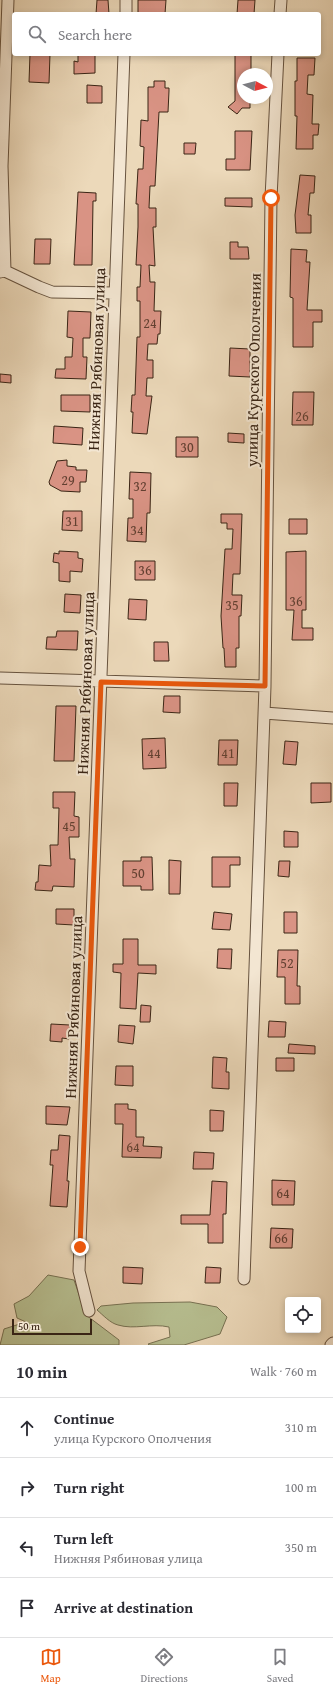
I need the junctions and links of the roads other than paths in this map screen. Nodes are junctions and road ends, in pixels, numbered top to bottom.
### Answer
1 (8, 0) edge
2 (126, 0) edge
3 (281, 0) edge
4 (126, 12) edge
5 (280, 12) edge
6 (124, 56) edge
7 (278, 56) edge
8 (2, 272) edge
9 (114, 293) junction
10 (0, 678) edge
11 (101, 682) junction
12 (265, 686) junction
13 (264, 712) junction
14 (333, 718) edge
15 (244, 1280) dead end
16 (89, 1311) dead end

1 - 8 street
2 - 4 street
3 - 5 street
6 - 9 street, Нижняя Рябиновая улица
7 - 12 street, улица Курского Ополчения
8 - 9 street
9 - 11 street, Нижняя Рябиновая улица
10 - 11 street
11 - 12 street
11 - 16 street, Нижняя Рябиновая улица
12 - 13 street, улица Курского Ополчения
13 - 14 street
13 - 15 street, улица Курского Ополчения

